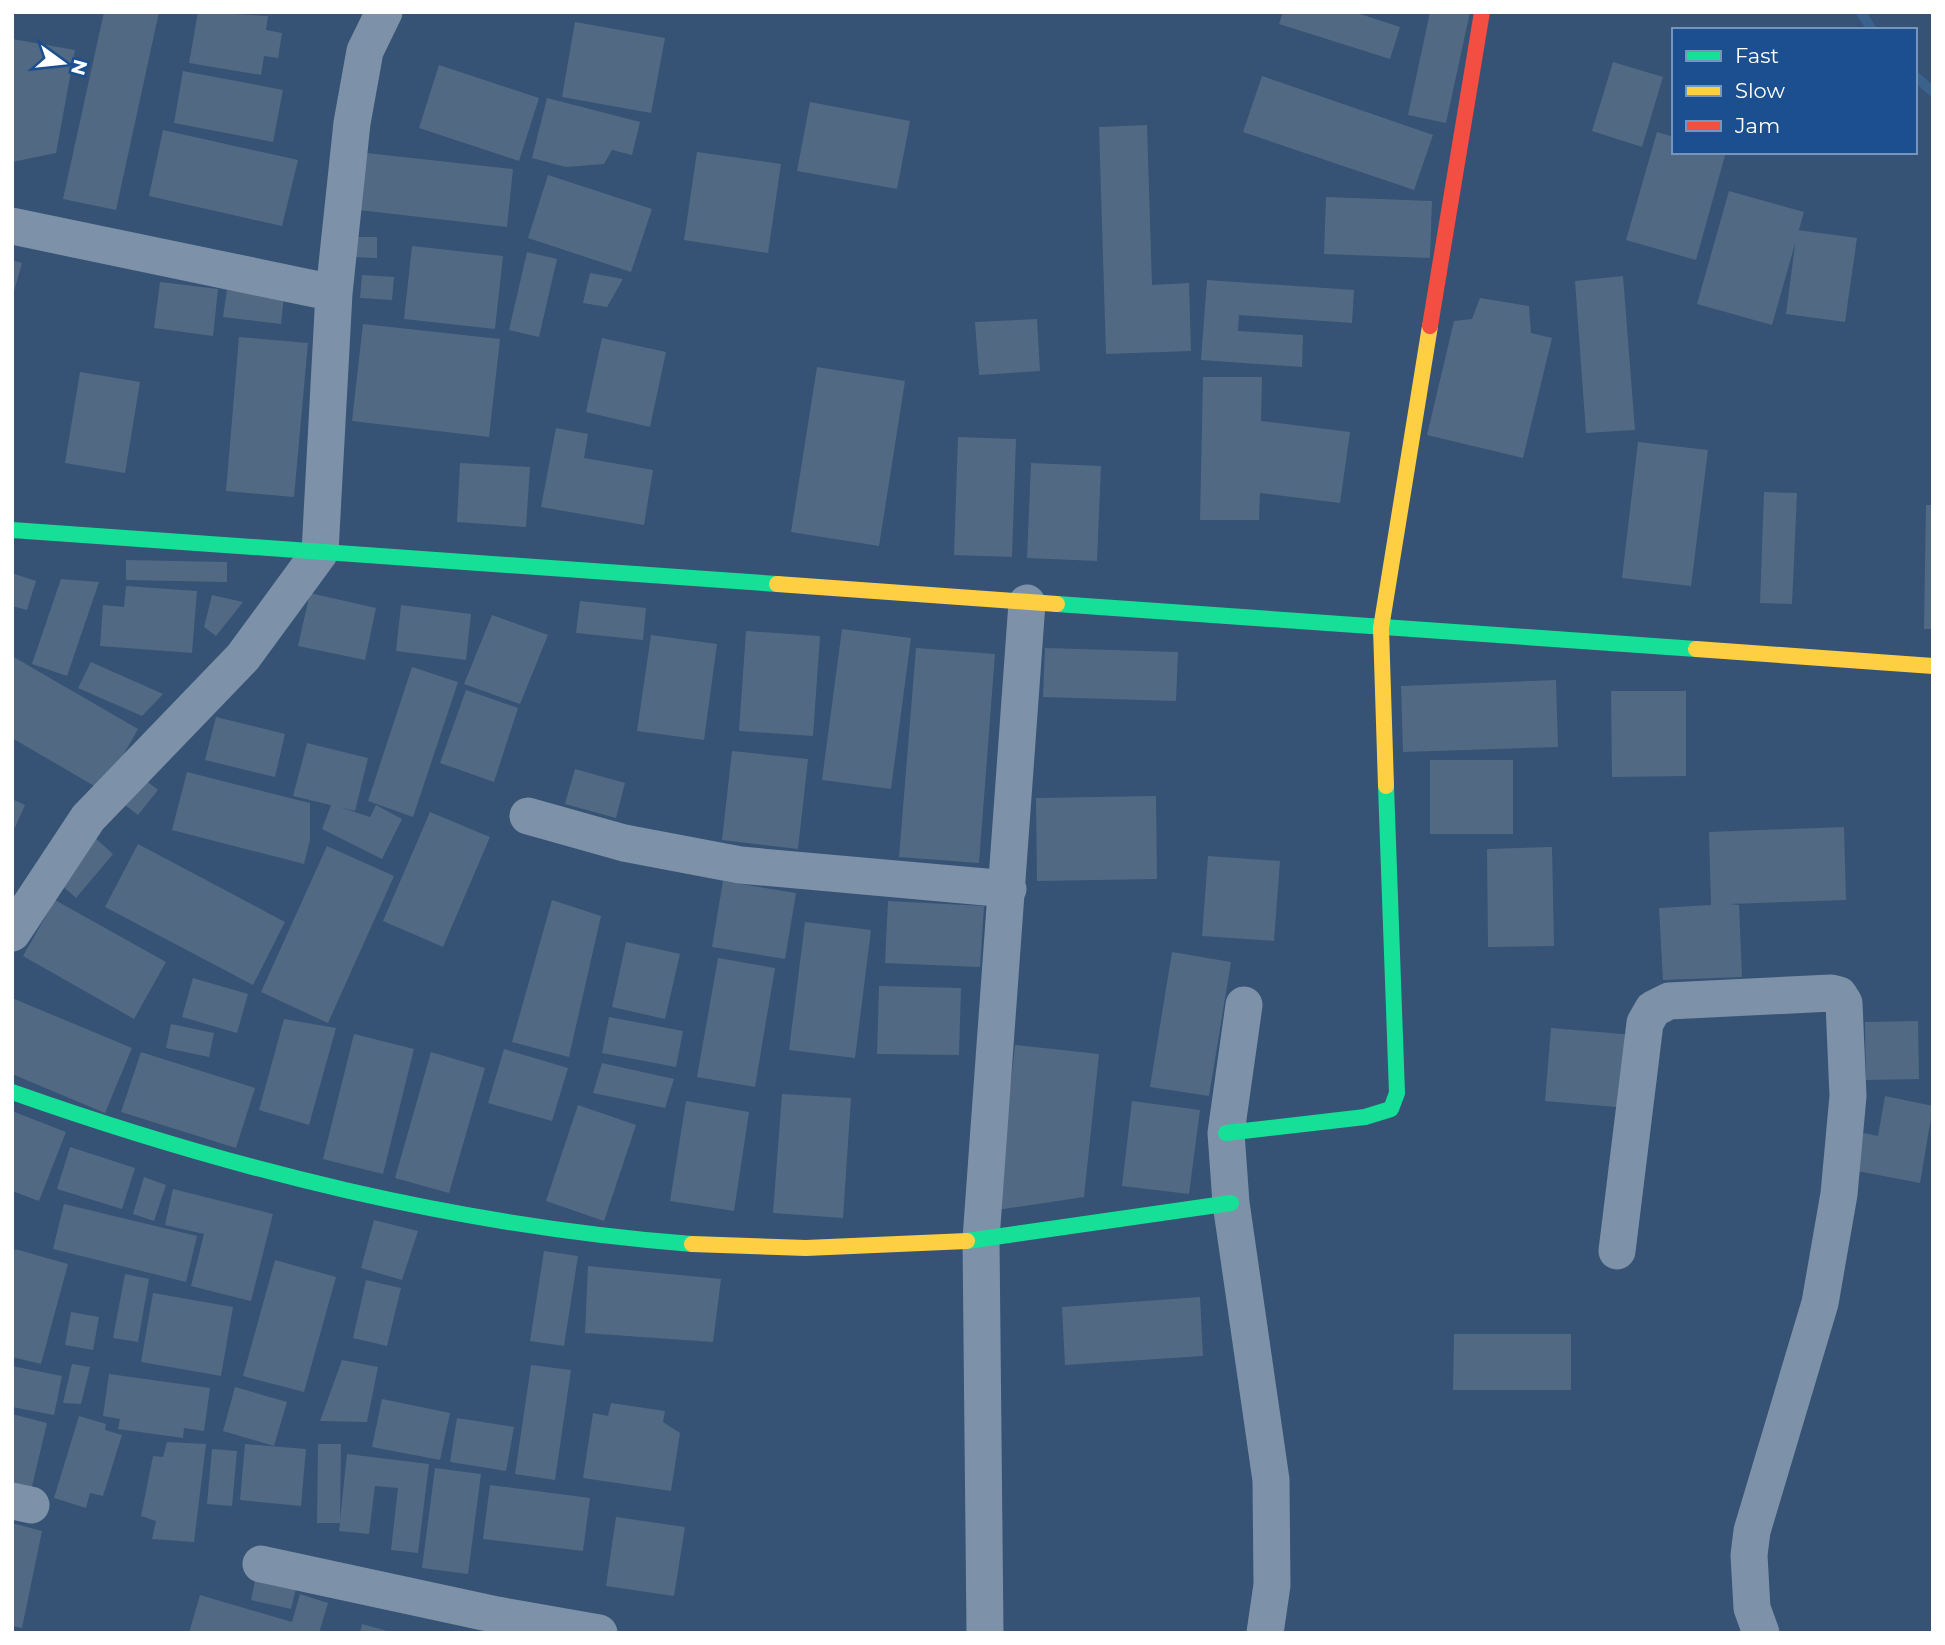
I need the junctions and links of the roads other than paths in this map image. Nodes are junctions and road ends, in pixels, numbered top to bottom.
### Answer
1 (384, 12) edge
2 (1482, 12) edge
3 (12, 226) edge
4 (334, 293) junction
5 (12, 530) edge
6 (320, 552) junction
7 (1027, 603) junction
8 (1381, 628) junction
9 (1933, 666) edge
10 (528, 816) dead end
11 (1008, 889) junction
12 (12, 933) edge
13 (1244, 1005) dead end
14 (12, 1092) edge
15 (1226, 1133) junction
16 (1231, 1203) junction
17 (981, 1239) junction
18 (1617, 1251) dead end
19 (261, 1564) dead end
20 (599, 1633) edge
21 (985, 1633) edge
22 (1265, 1633) edge
23 (1761, 1633) edge

1 - 4 street
2 - 8 street
3 - 4 street
4 - 6 street
5 - 6 street
6 - 7 street
6 - 12 street
7 - 8 street
7 - 11 street
8 - 9 street
8 - 15 street
10 - 11 street
11 - 17 street
13 - 15 street
14 - 17 street
15 - 16 street
16 - 17 street
16 - 22 street
17 - 21 street
18 - 23 street
19 - 20 street

